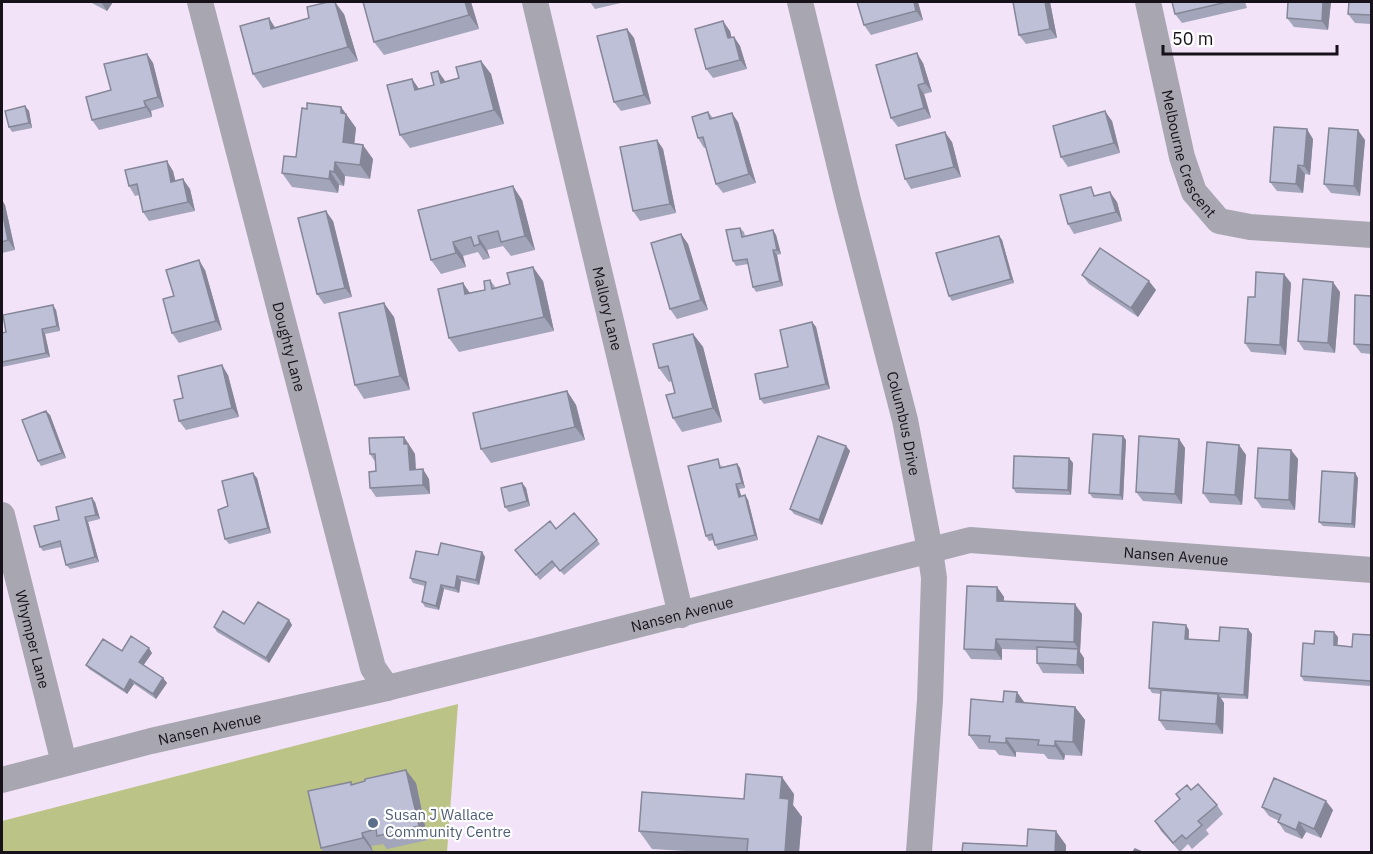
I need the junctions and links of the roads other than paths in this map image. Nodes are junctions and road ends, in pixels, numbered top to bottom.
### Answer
1 (200, 2) edge
2 (535, 2) edge
3 (800, 2) edge
4 (1148, 2) edge
5 (1371, 235) edge
6 (2, 515) edge
7 (930, 550) junction
8 (1371, 570) edge
9 (681, 615) junction
10 (387, 688) junction
11 (64, 763) junction
12 (2, 780) edge
13 (919, 852) edge

1 - 10 street, Doughty Lane
2 - 9 street, Mallory Lane
3 - 7 street, Columbus Drive
4 - 5 street, Melbourne Crescent
6 - 11 street, Whymper Lane
7 - 8 street, Nansen Avenue
7 - 9 street, Nansen Avenue
7 - 13 street, Columbus Drive
9 - 10 street, Nansen Avenue
10 - 11 street, Nansen Avenue
11 - 12 street, Nansen Avenue

